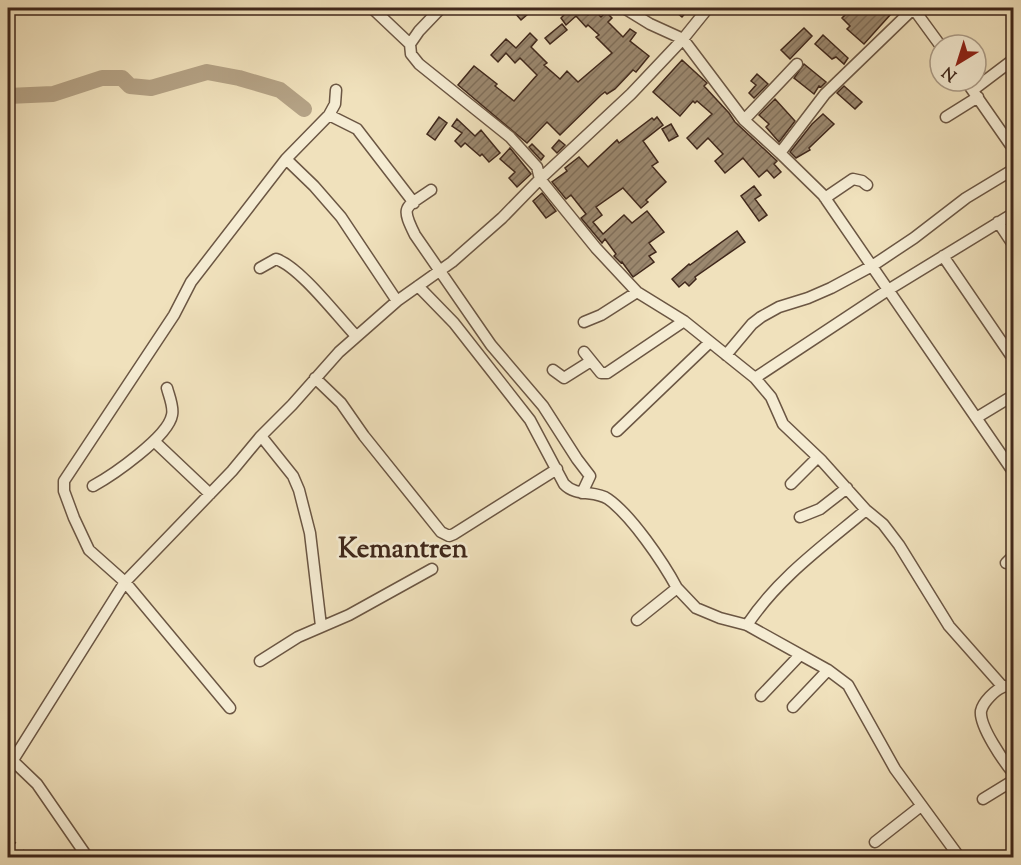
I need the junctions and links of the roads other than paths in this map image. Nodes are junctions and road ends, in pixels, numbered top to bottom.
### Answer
1 (372, 8) edge
2 (441, 8) edge
3 (624, 8) edge
4 (708, 8) edge
5 (913, 8) edge
6 (931, 33) edge
7 (683, 39) junction
8 (410, 44) junction
9 (1014, 59) edge
10 (797, 64) dead end
11 (336, 90) dead end
12 (976, 94) junction
13 (329, 115) junction
14 (946, 117) dead end
15 (744, 120) junction
16 (1014, 150) edge
17 (780, 153) junction
18 (286, 159) junction
19 (1014, 169) edge
20 (540, 179) junction
21 (867, 185) dead end
22 (431, 190) dead end
23 (825, 198) junction
24 (414, 203) junction
25 (1014, 213) edge
26 (998, 222) junction
27 (1014, 246) edge
28 (943, 256) junction
29 (872, 266) junction
30 (260, 268) dead end
31 (441, 270) junction
32 (424, 282) junction
33 (888, 290) junction
34 (637, 292) junction
35 (397, 301) junction
36 (684, 321) junction
37 (584, 322) dead end
38 (356, 336) junction
39 (710, 342) junction
40 (480, 343) junction
41 (726, 355) junction
42 (1014, 360) edge
43 (553, 370) dead end
44 (315, 378) junction
45 (755, 378) junction
46 (167, 388) dead end
47 (1014, 395) edge
48 (537, 414) junction
49 (976, 418) junction
50 (617, 431) dead end
51 (261, 436) junction
52 (154, 441) junction
53 (557, 446) junction
54 (818, 457) junction
55 (557, 469) junction
56 (1014, 473) edge
57 (790, 484) dead end
58 (93, 486) dead end
59 (585, 487) junction
60 (847, 488) junction
61 (210, 494) junction
62 (866, 510) junction
63 (800, 517) dead end
64 (432, 569) dead end
65 (125, 582) junction
66 (677, 588) junction
67 (637, 620) dead end
68 (750, 621) junction
69 (321, 626) junction
70 (800, 655) junction
71 (260, 661) dead end
72 (828, 670) junction
73 (1008, 685) edge
74 (761, 696) dead end
75 (793, 707) dead end
76 (230, 708) dead end
77 (10, 765) edge
78 (1014, 774) edge
79 (1014, 780) edge
80 (983, 799) dead end
81 (921, 806) junction
82 (875, 842) dead end
83 (88, 858) edge
84 (960, 858) edge

1 - 8 street
2 - 8 street
3 - 7 street
4 - 7 street
5 - 6 street
5 - 17 street
7 - 15 street
7 - 20 street
8 - 20 street
9 - 12 street
10 - 15 street
11 - 13 street
12 - 14 street
12 - 16 street
13 - 18 street
13 - 24 street
15 - 17 street
17 - 23 street
18 - 35 street
18 - 65 street
19 - 29 street
20 - 31 street
20 - 34 street
21 - 23 street
22 - 24 street
23 - 29 street
24 - 31 street
25 - 26 street
26 - 27 street
26 - 28 street
28 - 33 street
28 - 42 street
29 - 33 street
29 - 41 street
30 - 38 street
31 - 32 street
31 - 40 street
32 - 35 street
32 - 40 street
33 - 45 street
33 - 49 street
34 - 36 street
34 - 37 street
35 - 38 street
36 - 39 street
36 - 43 street
38 - 44 street
39 - 41 street
39 - 50 street
40 - 48 street
40 - 48 street
41 - 45 street
44 - 51 street
44 - 55 street
45 - 54 street
46 - 52 street
47 - 49 street
48 - 53 street
48 - 53 street
49 - 56 street
51 - 61 street
51 - 69 street
52 - 58 street
52 - 61 street
53 - 55 street
53 - 59 street
54 - 57 street
54 - 60 street
55 - 59 street
59 - 66 street
60 - 62 street
60 - 63 street
61 - 65 street
62 - 68 street
62 - 73 street
64 - 69 street
65 - 76 street
65 - 77 street
66 - 67 street
66 - 68 street
68 - 70 street
69 - 71 street
70 - 72 street
70 - 74 street
72 - 75 street
72 - 81 street
73 - 78 street
77 - 83 street
79 - 80 street
81 - 82 street
81 - 84 street

